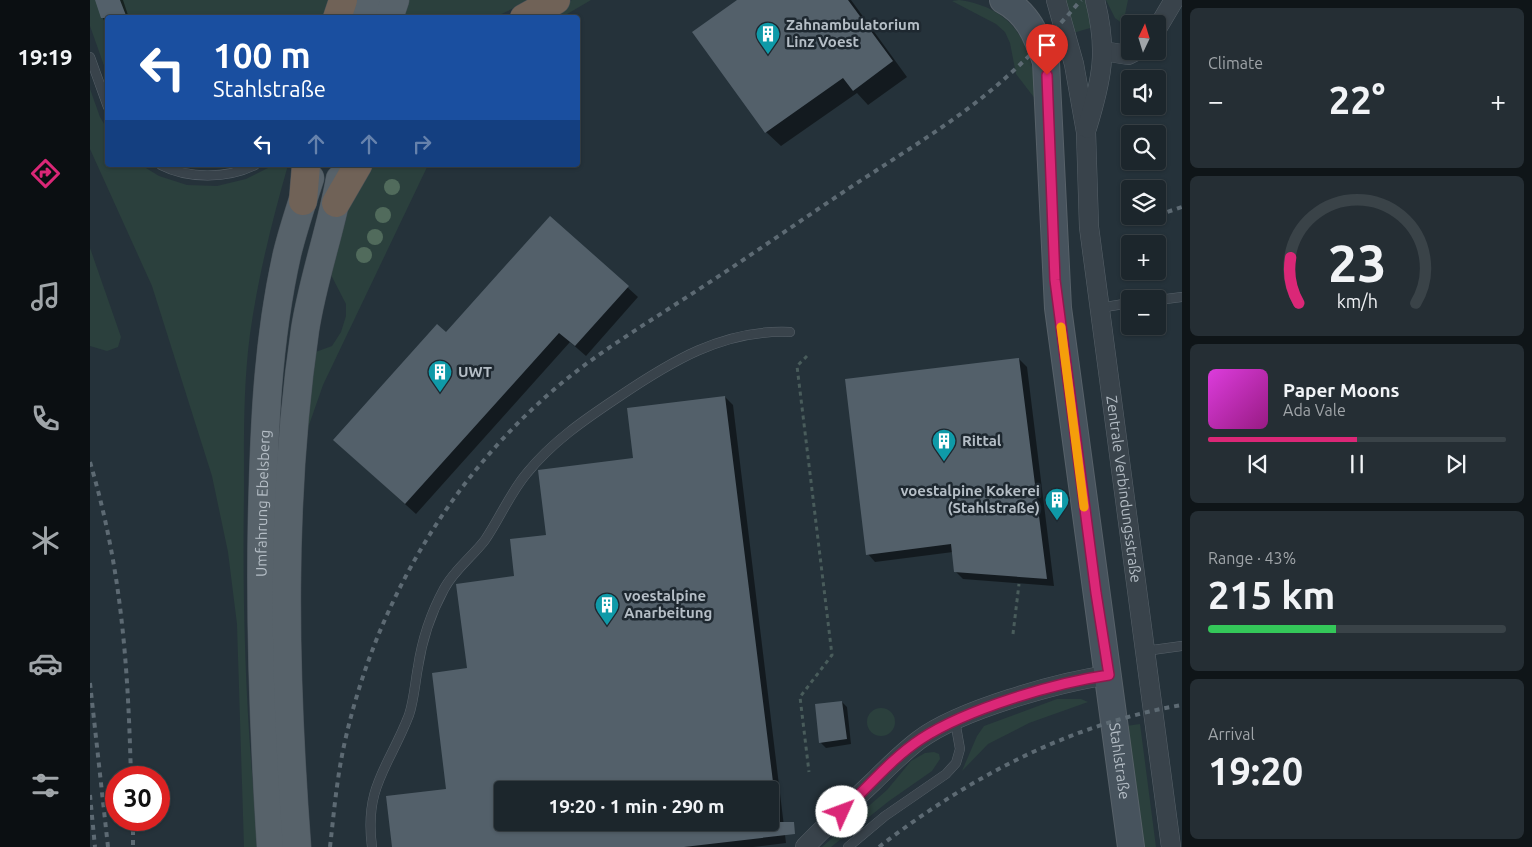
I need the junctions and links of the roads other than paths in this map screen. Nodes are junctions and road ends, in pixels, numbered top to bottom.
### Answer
1 (343, 0) edge
2 (370, 0) edge
3 (395, 0) edge
4 (556, 0) edge
5 (1003, 0) edge
6 (1056, 0) edge
7 (1095, 0) edge
8 (1174, 0) edge
9 (338, 15) edge
10 (365, 15) edge
11 (390, 15) edge
12 (529, 15) edge
13 (1165, 15) edge
14 (1103, 51) junction
15 (1121, 54) edge
16 (90, 57) edge
17 (105, 99) edge
18 (1086, 132) junction
19 (166, 167) edge
20 (247, 167) edge
21 (306, 167) edge
22 (313, 167) edge
23 (342, 167) edge
24 (357, 167) edge
25 (303, 201) junction
26 (336, 204) junction
27 (1182, 297) edge
28 (1166, 299) edge
29 (1121, 304) edge
30 (1099, 308) junction
31 (790, 332) dead end
32 (1182, 646) edge
33 (1145, 651) junction
34 (1109, 675) junction
35 (955, 721) junction
36 (272, 847) edge
37 (297, 847) edge
38 (372, 847) edge
39 (805, 847) edge
40 (848, 847) edge
41 (1131, 847) edge
42 (1171, 847) edge

1 - 9 highway
2 - 10 main road
3 - 11 main road
4 - 12 highway
5 - 34 street, Stahlstraße
6 - 18 street
7 - 14 street
8 - 13 street
14 - 15 street
14 - 18 street
16 - 17 lane
18 - 30 street, Zentrale Verbindungsstraße
19 - 20 lane
21 - 25 highway
22 - 25 main road, Umfahrung Ebelsberg
23 - 26 main road, Umfahrung Ebelsberg
24 - 26 highway
25 - 36 main road, Umfahrung Ebelsberg
26 - 37 main road, Umfahrung Ebelsberg
27 - 28 lane
29 - 30 lane
30 - 33 street, Zentrale Verbindungsstraße
31 - 38 lane
32 - 33 lane
33 - 42 street, Zentrale Verbindungsstraße
34 - 35 street
34 - 41 street, Stahlstraße
35 - 39 street
35 - 40 lane

